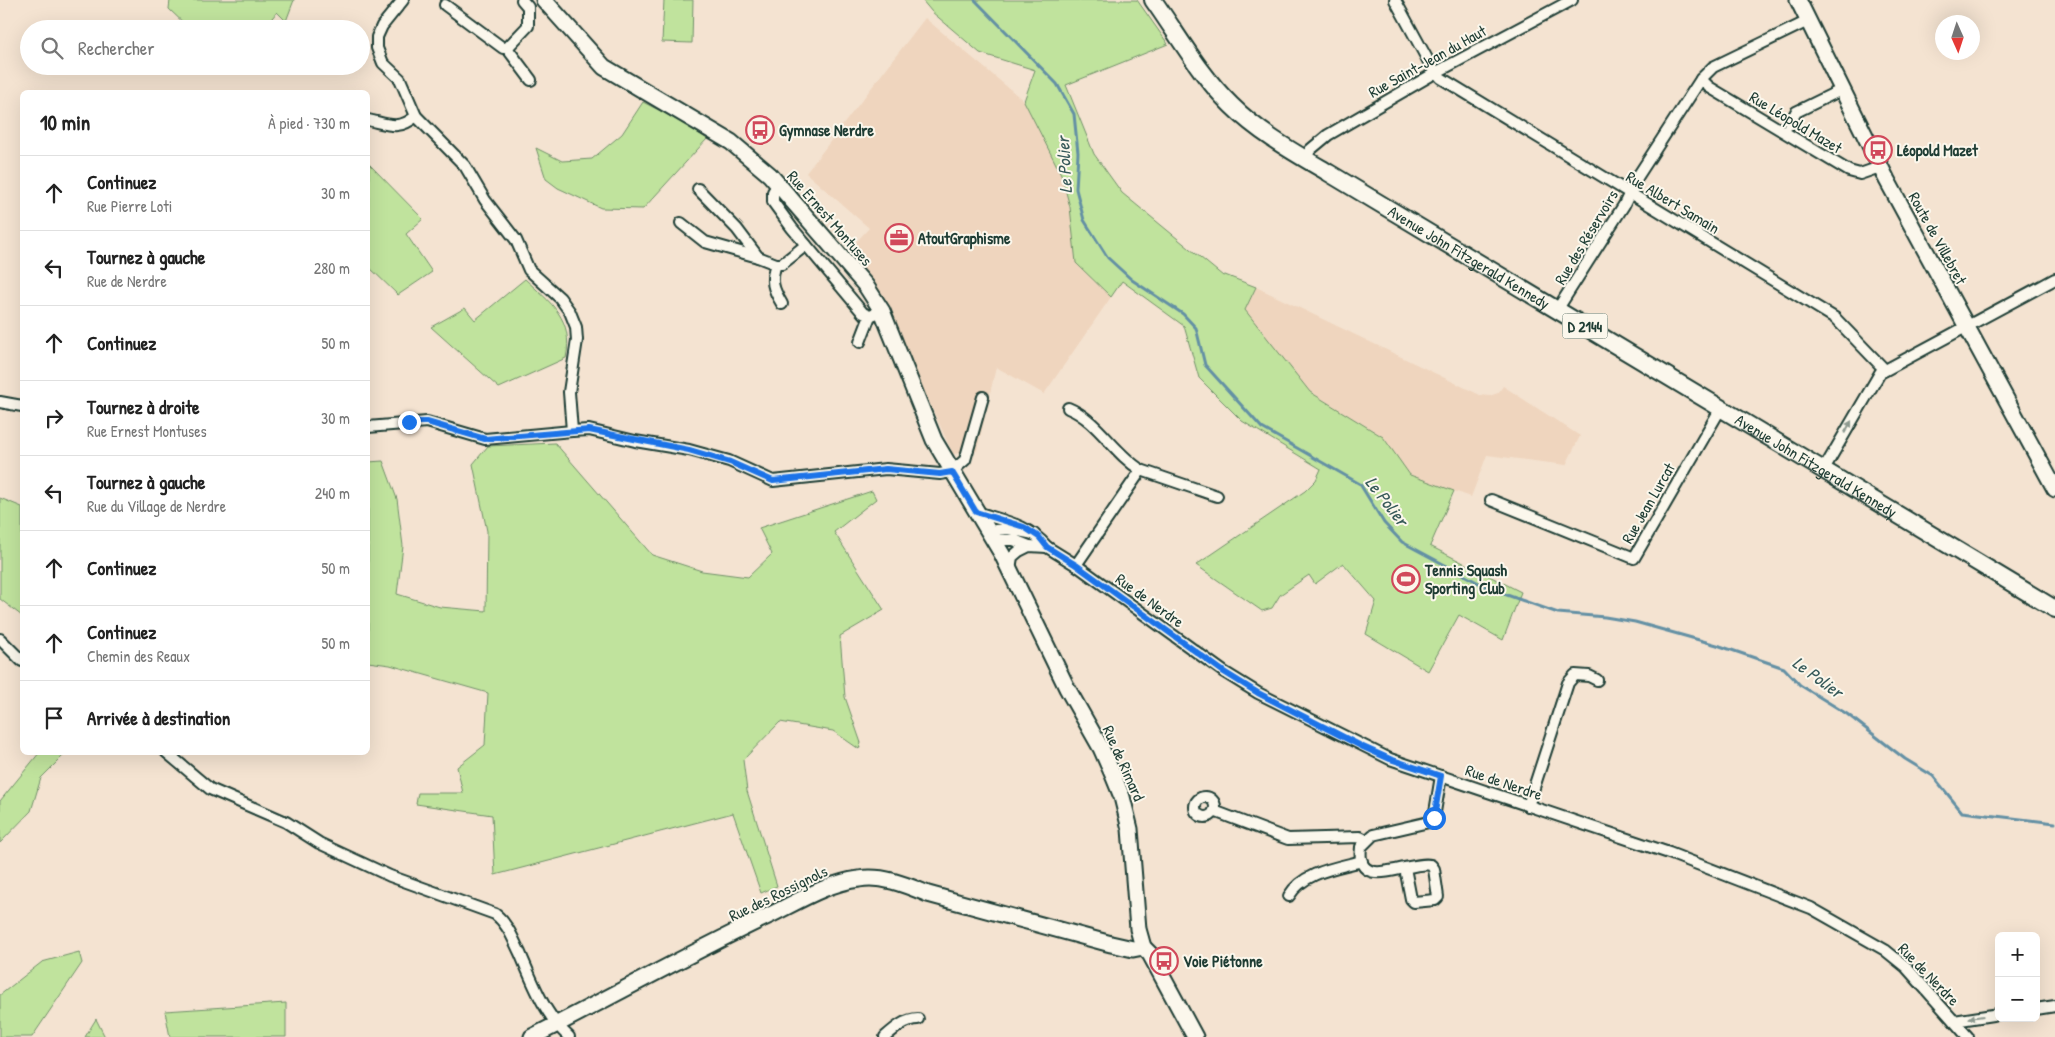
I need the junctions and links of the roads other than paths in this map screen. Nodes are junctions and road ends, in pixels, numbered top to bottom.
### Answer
1 (403, 0) edge
2 (522, 0) edge
3 (544, 0) edge
4 (1153, 0) edge
5 (1395, 0) edge
6 (1572, 0) edge
7 (1798, 0) edge
8 (445, 5) dead end
9 (1808, 21) junction
10 (507, 48) junction
11 (1435, 73) junction
12 (1701, 79) junction
13 (531, 80) dead end
14 (1841, 90) junction
15 (416, 116) junction
16 (370, 120) edge
17 (1789, 125) dead end
18 (1306, 159) junction
19 (1880, 167) junction
20 (778, 184) junction
21 (698, 189) dead end
22 (1630, 193) junction
23 (681, 223) dead end
24 (806, 244) junction
25 (758, 257) junction
26 (776, 264) junction
27 (2055, 279) edge
28 (782, 304) dead end
29 (1557, 310) junction
30 (876, 314) junction
31 (1967, 326) junction
32 (860, 342) dead end
33 (1885, 370) junction
34 (983, 397) dead end
35 (0, 402) edge
36 (20, 406) edge
37 (1068, 408) dead end
38 (1721, 408) junction
39 (370, 427) edge
40 (572, 431) junction
41 (1824, 469) junction
42 (1141, 470) junction
43 (952, 472) junction
44 (2055, 489) edge
45 (1217, 496) dead end
46 (1491, 500) dead end
47 (976, 512) junction
48 (1034, 534) junction
49 (993, 540) junction
50 (1029, 546) junction
51 (1047, 547) junction
52 (1076, 565) junction
53 (1010, 569) junction
54 (2055, 609) edge
55 (0, 640) edge
56 (20, 659) edge
57 (1597, 680) dead end
58 (170, 755) edge
59 (1441, 776) junction
60 (1528, 806) junction
61 (1214, 812) dead end
62 (1366, 840) junction
63 (1362, 861) junction
64 (1405, 868) dead end
65 (1288, 896) dead end
66 (1143, 947) junction
67 (2055, 1006) edge
68 (2040, 1008) edge
69 (1995, 1015) edge
70 (918, 1019) dead end
71 (1954, 1021) junction
72 (556, 1025) junction
73 (532, 1037) edge
74 (569, 1037) edge
75 (885, 1037) edge
76 (1195, 1037) edge
77 (1968, 1037) edge

1 - 15 street
2 - 10 street
3 - 20 street, Rue Ernest Montuses
4 - 18 main road, Avenue John Fitzgerald Kennedy / D 2144
5 - 11 street
6 - 11 street, Rue Saint-Jean du Haut
7 - 9 street, Route de Villebret
8 - 10 street
9 - 12 street, Rue des Réservoirs
9 - 14 street, Route de Villebret
10 - 13 street
11 - 18 street, Rue Saint-Jean du Haut
11 - 22 street, Rue Albert Samain
12 - 19 street, Rue Léopold Mazet
12 - 22 street, Rue des Réservoirs
14 - 17 street
14 - 19 street, Route de Villebret
15 - 16 street
15 - 40 street
18 - 29 main road, Avenue John Fitzgerald Kennedy / D 2144
19 - 31 street, Route de Villebret
20 - 24 street
20 - 30 street, Rue Ernest Montuses
21 - 25 street
22 - 29 street, Rue des Réservoirs
22 - 33 street, Rue Albert Samain
23 - 25 street
24 - 26 street
24 - 30 street
25 - 26 street
26 - 28 street
27 - 31 street
29 - 38 main road, Avenue John Fitzgerald Kennedy / D 2144
30 - 32 street
30 - 43 street, Rue Ernest Montuses
31 - 33 street
31 - 44 street, Route de Villebret
41 -> 33 street
34 - 43 street
35 - 36 street
37 - 42 street
38 - 41 main road, Avenue John Fitzgerald Kennedy / D 2144
38 - 46 street, Rue Jean Lurcat
39 - 40 street
40 - 43 street
41 - 54 main road, Avenue John Fitzgerald Kennedy / D 2144
42 - 45 street
42 - 52 street
43 - 47 street, Rue Ernest Montuses
47 - 48 street
47 - 49 street, Rue Ernest Montuses
48 - 49 street
48 - 51 street
49 - 50 street, Rue de Nerdre
49 - 53 street, Rue de Rimard
50 - 51 street, Rue de Nerdre
50 - 53 street
51 - 52 street, Rue de Nerdre
52 - 59 street, Rue de Nerdre
53 - 66 street, Rue de Rimard
55 - 56 street
57 - 60 street
58 - 72 street
59 - 60 street, Rue de Nerdre
59 - 62 street
60 - 71 street, Rue de Nerdre
61 - 62 street
62 - 63 street
63 - 64 street
63 - 65 street
66 - 72 street, Rue des Rossignols
66 - 76 street, Rue de Rimard
67 - 68 street
69 -> 71 street
70 - 75 street
71 - 77 street, Rue de Nerdre
72 - 73 street, Rue des Rossignols
72 - 74 street

